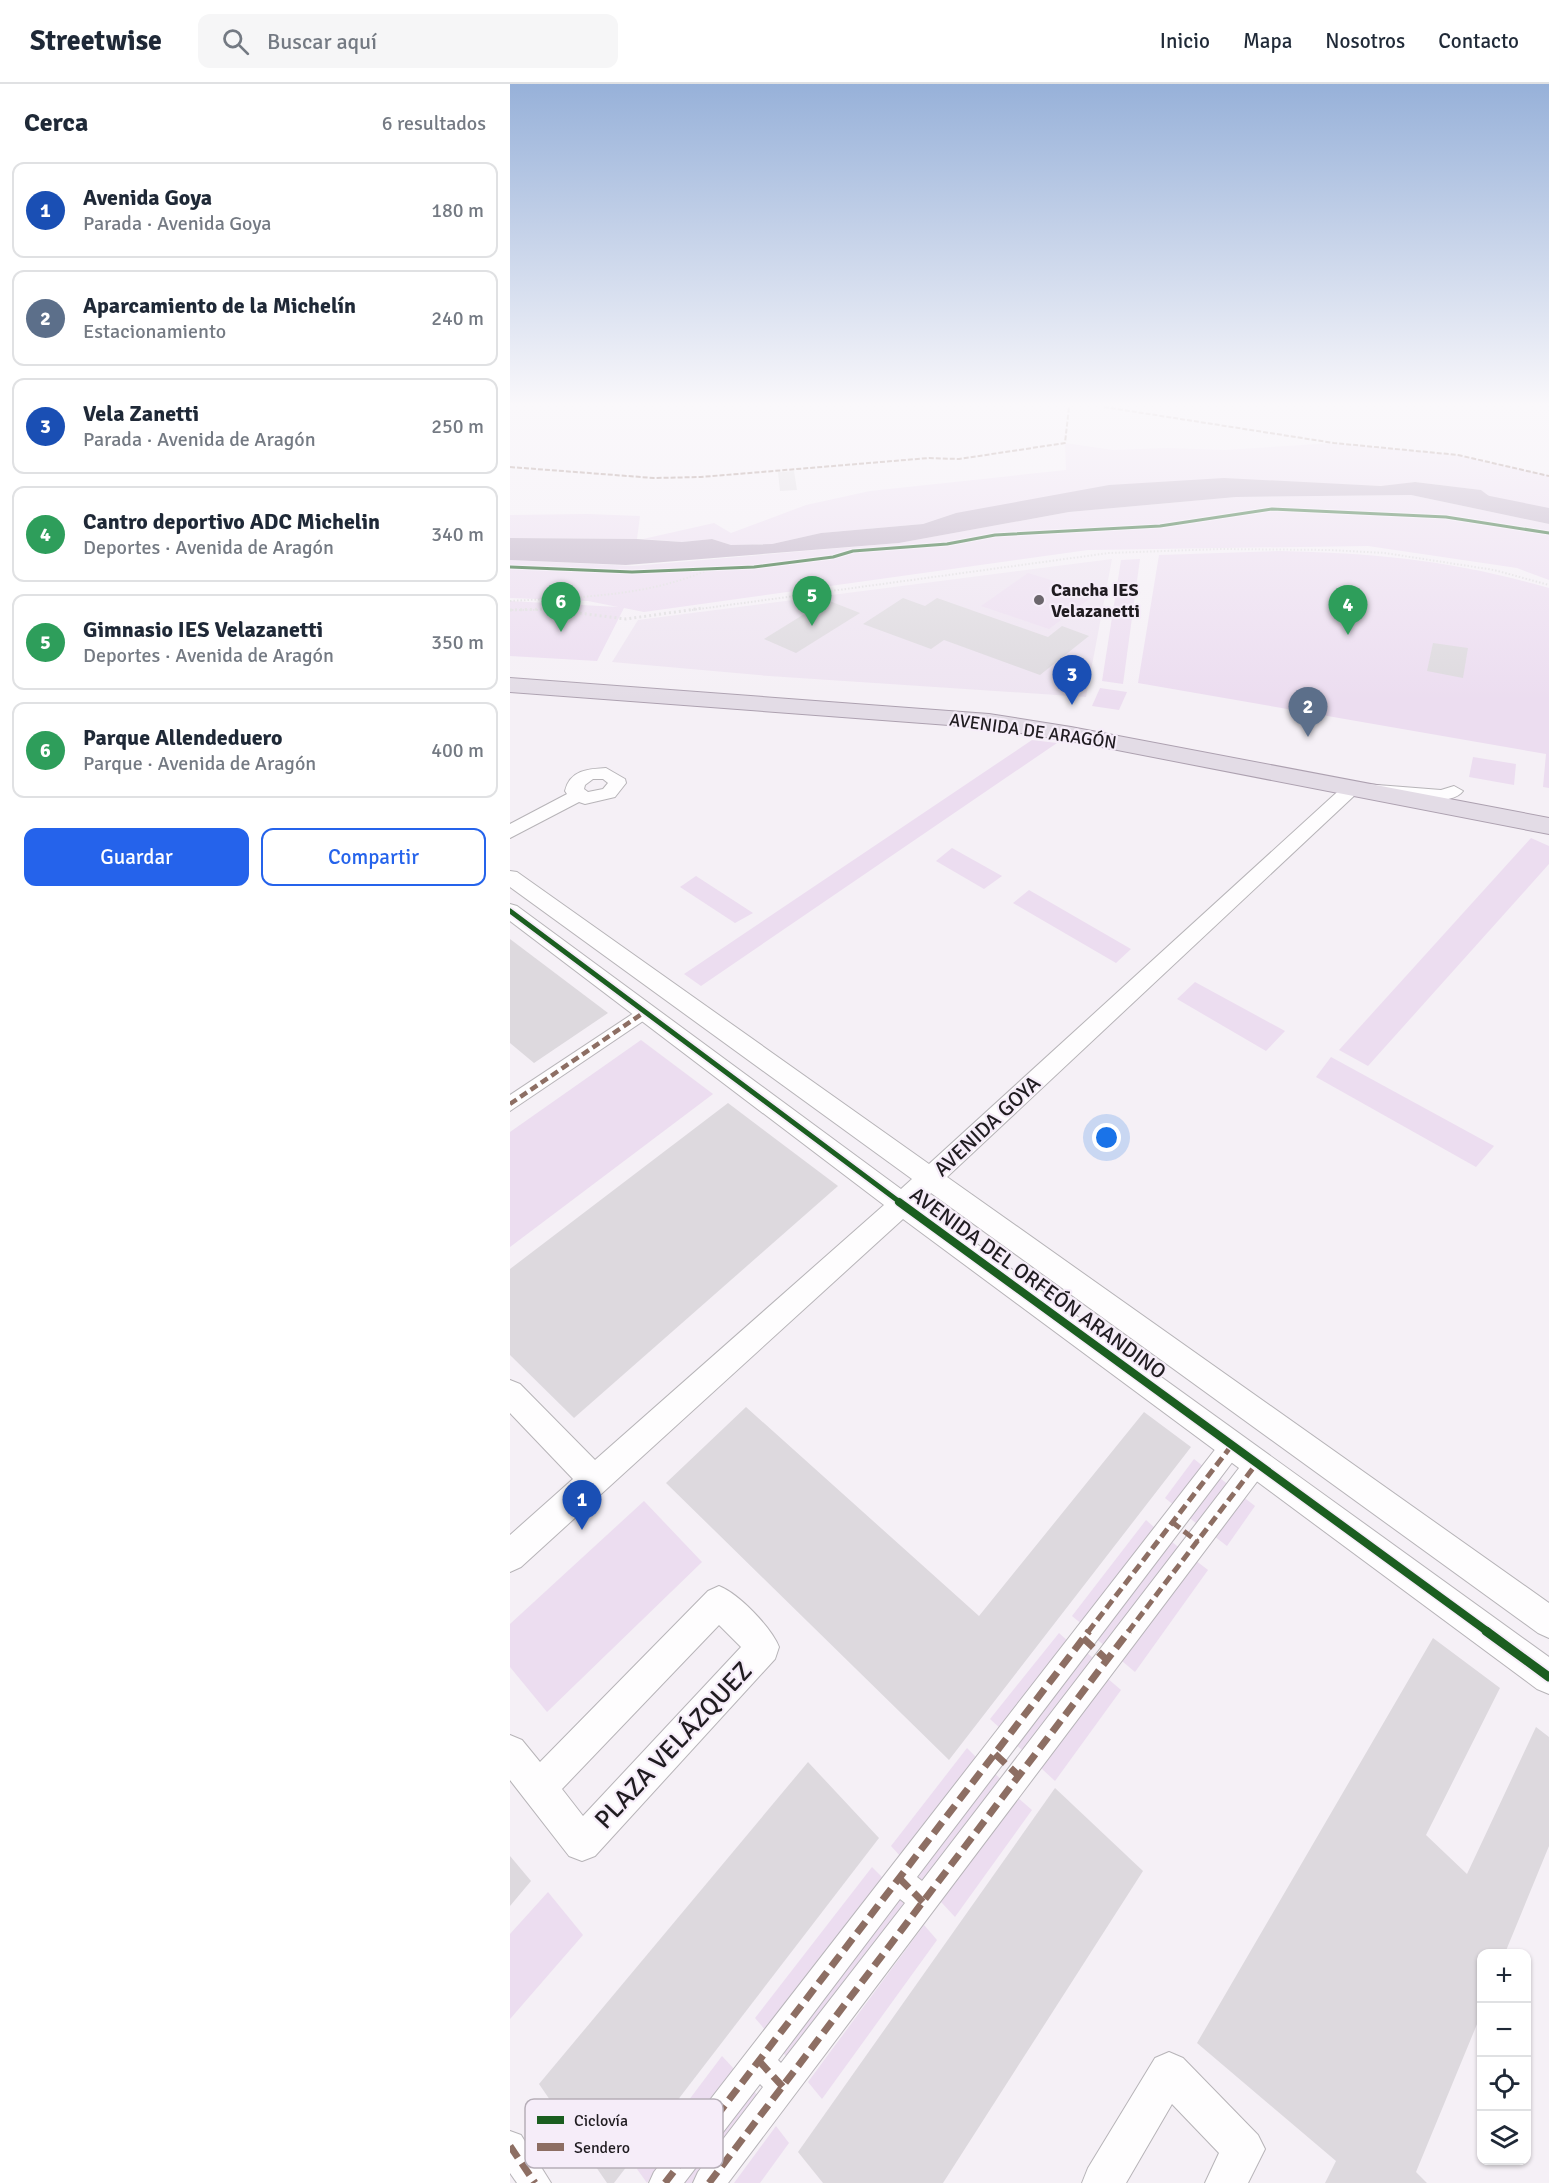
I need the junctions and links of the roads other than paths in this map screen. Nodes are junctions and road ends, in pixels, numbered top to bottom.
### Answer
1 (510, 670) edge
2 (510, 685) edge
3 (1352, 788) junction
4 (1454, 791) junction
5 (578, 795) dead end
6 (1549, 809) edge
7 (1549, 826) edge
8 (510, 832) edge
9 (510, 876) edge
10 (510, 911) edge
11 (646, 1011) junction
12 (510, 1104) edge
13 (929, 1179) junction
14 (902, 1204) junction
15 (510, 1393) edge
16 (1232, 1445) junction
17 (1257, 1464) junction
18 (595, 1481) junction
19 (1172, 1522) junction
20 (1198, 1542) junction
21 (510, 1556) edge
22 (1549, 1622) edge
23 (1083, 1638) junction
24 (1107, 1660) junction
25 (1549, 1677) edge
26 (510, 1752) edge
27 (995, 1754) junction
28 (1019, 1776) junction
29 (539, 1788) junction
30 (899, 1878) junction
31 (923, 1902) junction
32 (759, 2061) junction
33 (783, 2087) junction
34 (723, 2108) edge
35 (510, 2146) edge
36 (723, 2166) edge
37 (677, 2168) edge
38 (721, 2168) edge
39 (535, 2183) edge
40 (665, 2183) edge
41 (710, 2183) edge
42 (1103, 2183) edge
43 (1226, 2183) edge

1 - 4 highway, AVENIDA DE ARAGÓN
2 - 3 highway, AVENIDA DE ARAGÓN
3 - 4 street
3 - 7 highway, AVENIDA DE ARAGÓN
3 - 13 street, AVENIDA GOYA
4 - 6 highway, AVENIDA DE ARAGÓN
5 - 8 street
9 - 13 street, AVENIDA DEL ORFEÓN ARANDINO
10 - 11 street, AVENIDA DEL ORFEÓN ARANDINO
11 - 12 street
11 - 14 street, AVENIDA DEL ORFEÓN ARANDINO
13 - 14 street, AVENIDA GOYA
13 - 22 street, AVENIDA DEL ORFEÓN ARANDINO
14 - 16 street, AVENIDA DEL ORFEÓN ARANDINO
14 - 18 street, AVENIDA GOYA
15 - 18 street
16 - 17 street, AVENIDA DEL ORFEÓN ARANDINO
16 - 19 street
17 - 20 street
17 - 25 street, AVENIDA DEL ORFEÓN ARANDINO
18 - 21 street, AVENIDA GOYA
19 - 20 street
19 - 23 street
20 - 24 street
23 - 24 street
23 - 27 street
24 - 28 street
26 - 29 street, PLAZA VELÁZQUEZ
27 - 28 street
27 - 30 street
28 - 31 street
29 - 29 street, PLAZA VELÁZQUEZ
30 - 31 street
30 - 32 street
31 - 33 street
32 - 33 street
32 - 34 street
33 - 36 street
35 - 39 street
37 - 40 street
38 - 41 street
42 - 43 street

